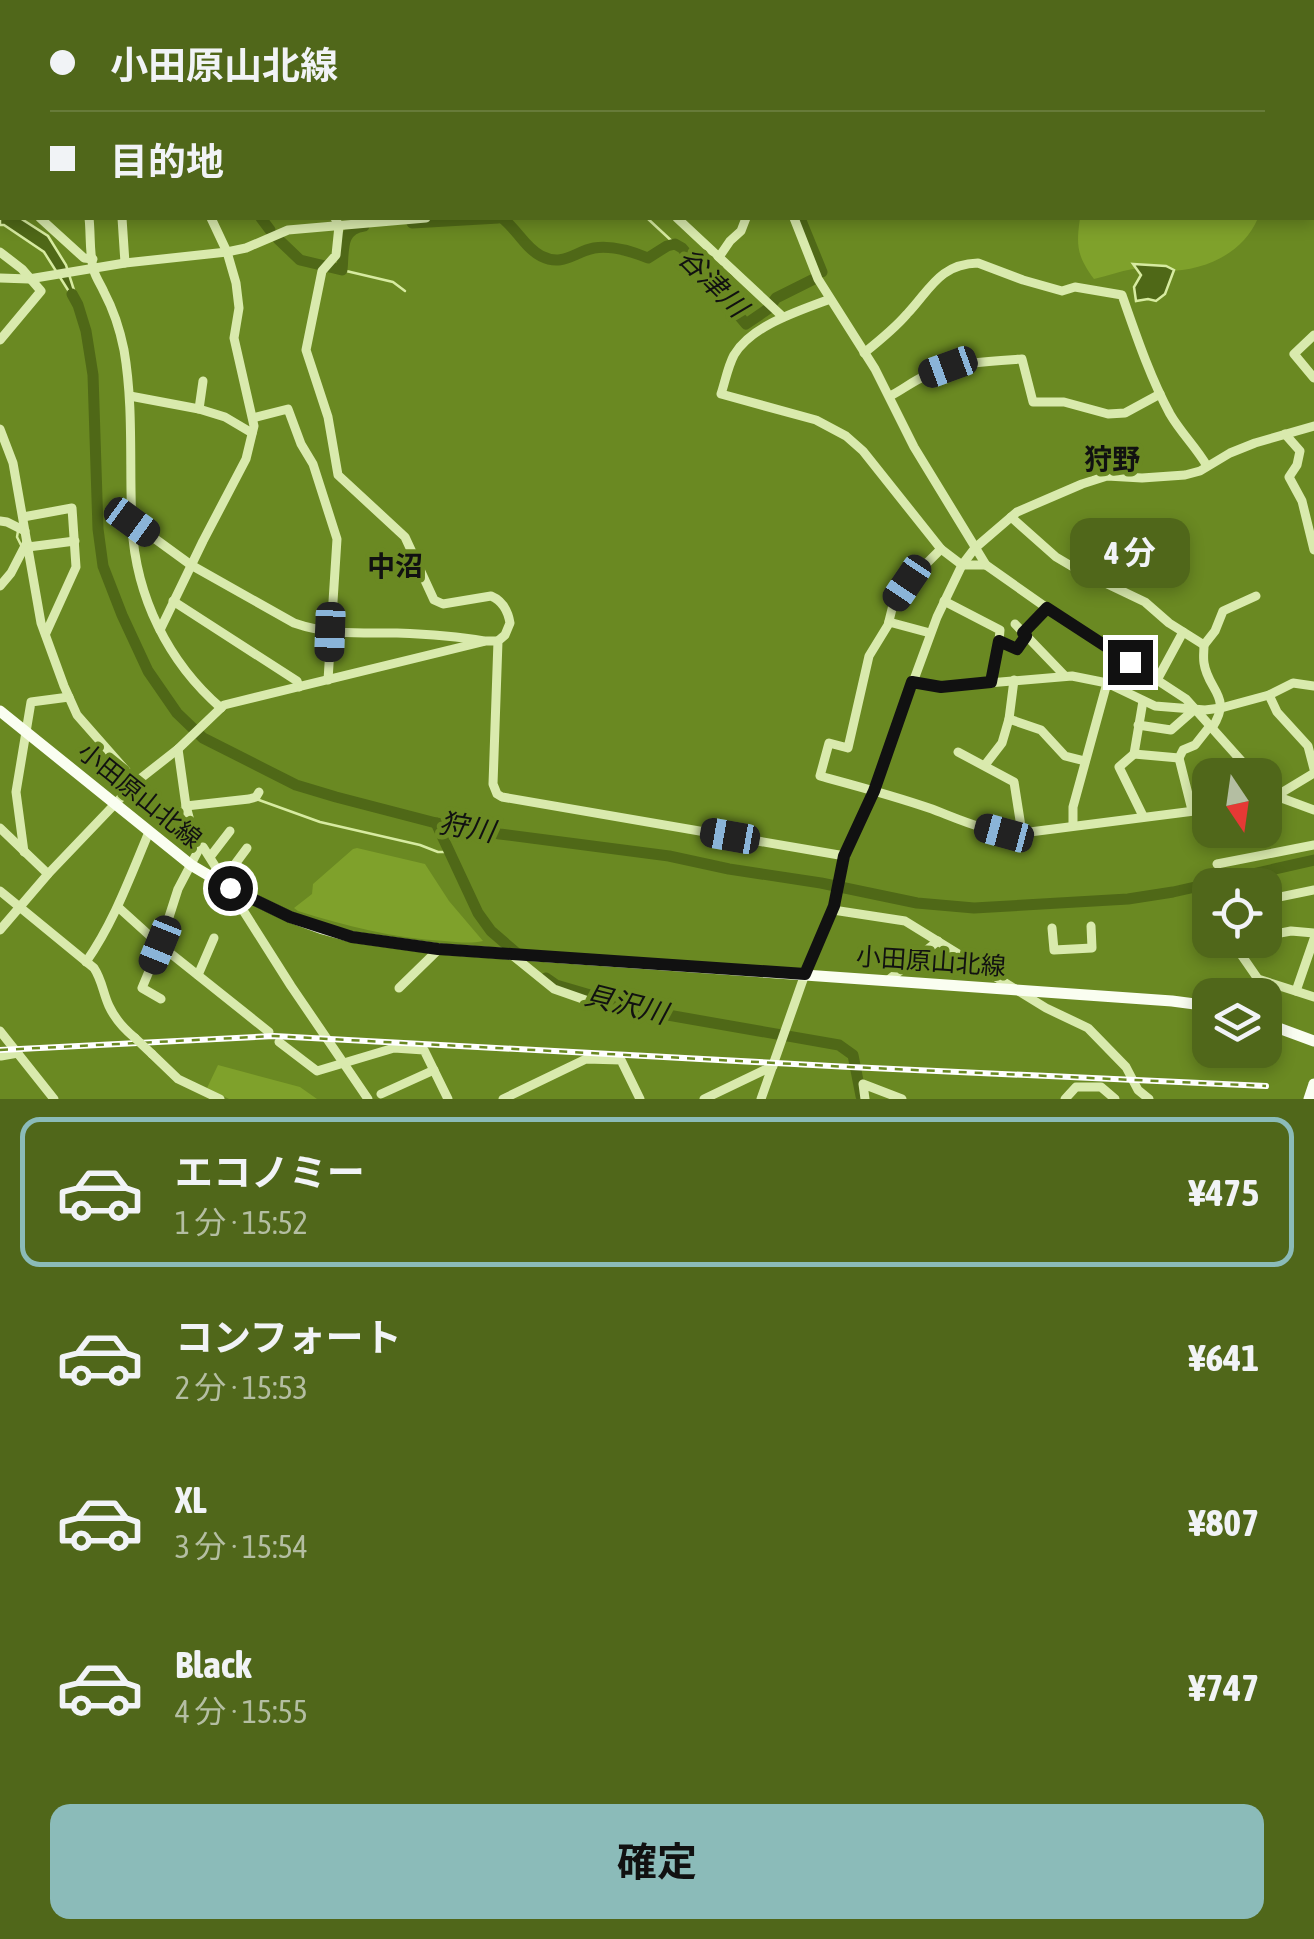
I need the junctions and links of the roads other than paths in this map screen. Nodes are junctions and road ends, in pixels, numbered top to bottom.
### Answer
1 (42, 220) edge
2 (90, 220) edge
3 (122, 220) edge
4 (212, 220) edge
5 (382, 220) edge
6 (679, 220) edge
7 (745, 220) edge
8 (795, 220) edge
9 (337, 222) edge
10 (0, 252) edge
11 (227, 252) junction
12 (719, 257) junction
13 (124, 263) junction
14 (93, 264) junction
15 (0, 278) edge
16 (33, 278) junction
17 (830, 299) junction
18 (783, 317) junction
19 (1314, 335) edge
20 (0, 340) edge
21 (864, 352) junction
22 (1314, 378) edge
23 (203, 381) dead end
24 (1160, 394) junction
25 (130, 396) junction
26 (890, 396) junction
27 (198, 409) junction
28 (254, 418) junction
29 (1314, 426) edge
30 (0, 429) edge
31 (252, 433) junction
32 (1285, 434) junction
33 (1207, 466) junction
34 (22, 517) junction
35 (1011, 517) junction
36 (0, 521) edge
37 (132, 522) junction
38 (27, 540) junction
39 (75, 540) junction
40 (974, 548) junction
41 (941, 549) junction
42 (1314, 550) edge
43 (986, 564) junction
44 (191, 565) junction
45 (962, 565) junction
46 (0, 586) edge
47 (1256, 596) dead end
48 (944, 601) junction
49 (173, 602) junction
50 (1047, 608) junction
51 (888, 622) junction
52 (1015, 624) dead end
53 (160, 630) junction
54 (330, 632) junction
55 (1183, 632) junction
56 (46, 633) junction
57 (930, 634) junction
58 (1025, 635) junction
59 (498, 641) junction
60 (999, 641) junction
61 (486, 642) junction
62 (1204, 645) junction
63 (1064, 676) junction
64 (328, 680) junction
65 (1014, 680) junction
66 (1157, 680) junction
67 (912, 682) junction
68 (991, 682) junction
69 (1107, 683) junction
70 (1314, 686) edge
71 (299, 687) junction
72 (1269, 694) junction
73 (69, 697) junction
74 (1144, 701) junction
75 (221, 708) junction
76 (1221, 708) junction
77 (1196, 709) junction
78 (0, 711) edge
79 (1009, 719) junction
80 (1138, 725) junction
81 (1211, 727) junction
82 (26, 732) junction
83 (178, 749) junction
84 (958, 752) dead end
85 (1134, 754) junction
86 (1179, 758) junction
87 (1239, 758) edge
88 (1085, 761) junction
89 (985, 765) junction
90 (1314, 771) edge
91 (136, 782) junction
92 (1282, 787) edge
93 (874, 791) junction
94 (259, 792) dead end
95 (1282, 798) edge
96 (115, 804) junction
97 (186, 806) junction
98 (1192, 810) joint
99 (1314, 810) edge
100 (1144, 816) junction
101 (1074, 825) junction
102 (0, 828) edge
103 (230, 831) dead end
104 (149, 832) junction
105 (1022, 833) junction
106 (1314, 845) edge
107 (197, 848) junction
108 (247, 848) dead end
109 (24, 852) junction
110 (210, 857) junction
111 (844, 858) junction
112 (191, 864) junction
113 (1217, 864) dead end
114 (48, 874) junction
115 (227, 883) junction
116 (1314, 890) edge
117 (0, 891) edge
118 (1282, 897) edge
119 (20, 908) junction
120 (118, 908) junction
121 (834, 908) junction
122 (1091, 926) dead end
123 (1052, 928) dead end
124 (0, 930) edge
125 (1282, 932) edge
126 (1314, 936) edge
127 (214, 938) dead end
128 (938, 941) junction
129 (160, 945) junction
130 (438, 949) junction
131 (512, 955) junction
132 (86, 962) junction
133 (805, 974) junction
134 (198, 976) junction
135 (887, 981) junction
136 (1282, 987) edge
137 (399, 988) dead end
138 (1019, 990) junction
139 (1296, 991) junction
140 (1314, 997) edge
141 (161, 999) dead end
142 (594, 1002) dead end
143 (1192, 1003) edge
144 (1282, 1029) edge
145 (0, 1030) edge
146 (269, 1032) dead end
147 (1314, 1040) edge
148 (279, 1042) dead end
149 (18, 1053) junction
150 (0, 1056) edge
151 (344, 1064) junction
152 (772, 1066) junction
153 (434, 1070) junction
154 (1314, 1084) edge
155 (382, 1094) dead end
156 (1068, 1098) edge
157 (1146, 1098) edge
158 (54, 1099) edge
159 (220, 1099) edge
160 (368, 1099) edge
161 (448, 1099) edge
162 (503, 1099) edge
163 (640, 1099) edge
164 (704, 1099) edge
165 (761, 1099) edge
166 (865, 1099) edge
167 (902, 1099) edge
168 (1116, 1099) edge
169 (1309, 1099) edge

1 - 14 street
2 - 14 street
3 - 13 street
4 - 11 street
5 - 9 street
6 - 12 street
7 - 12 street
8 - 17 street
9 - 11 street
9 - 59 street
10 - 16 street
11 - 13 street
11 - 28 street
12 - 18 street
13 - 14 street
14 - 16 street
14 - 25 street
15 - 16 street
16 - 20 street
17 - 18 street
17 - 21 street
18 - 41 street
19 - 22 street
21 - 24 street
21 - 26 street
23 - 27 street
24 - 26 street
24 - 33 street
25 - 27 street
25 - 37 street
26 - 40 street
27 - 31 street
28 - 31 street
28 - 54 street
29 - 32 street
30 - 34 street
31 - 44 street
32 - 33 street
32 - 42 street
33 - 35 street
34 - 38 street
34 - 39 street
35 - 40 street
35 - 55 street
36 - 38 street
37 - 44 street
37 - 53 street
38 - 39 street
38 - 46 street
38 - 56 street
39 - 56 street
40 - 43 street
40 - 45 street
41 - 45 street
41 - 51 street
43 - 45 street
43 - 50 street
44 - 49 street
44 - 54 street
45 - 48 street
47 - 62 street
48 - 57 street
48 - 60 street
49 - 53 street
49 - 71 street
50 - 58 street
50 - 66 street
51 - 57 street
51 - 93 street
52 - 58 street
53 - 75 street
54 - 61 street
54 - 64 street
55 - 62 street
55 - 66 street
56 - 73 street
57 - 67 street
58 - 60 street
58 - 63 street
59 - 61 street
59 - 111 street
60 - 68 street
61 - 64 street
62 - 76 street
63 - 65 street
63 - 69 street
64 - 71 street
65 - 68 street
65 - 79 street
66 - 77 street
67 - 68 street
67 - 93 street
69 - 74 street
69 - 88 street
70 - 72 street
71 - 75 street
72 - 76 street
72 - 90 street
73 - 82 street
73 - 91 street
74 - 77 street
74 - 80 street
75 - 83 street
76 - 77 street
76 - 81 street
77 - 80 street
77 - 81 street
78 - 82 main road, 小田原山北線
79 - 88 street
79 - 89 street
80 - 85 street
81 - 86 street
81 - 87 street
82 - 96 main road, 小田原山北線
82 - 109 street
83 - 91 street
83 - 97 street
84 - 89 street
85 - 86 street
85 - 100 street
86 - 98 street
88 - 101 street
89 - 105 street
90 - 92 street
91 - 96 street
93 - 105 street
93 - 111 street
94 - 97 street
95 - 99 street
96 - 104 main road, 小田原山北線
96 - 114 street
97 - 107 street
98 - 100 street
100 - 101 street
101 - 105 street
102 - 109 street
103 - 110 street
104 - 112 main road, 小田原山北線
104 - 120 street
106 - 113 street
107 - 110 street
107 - 112 street
108 - 115 street
109 - 114 street
110 - 115 street
111 - 121 street
112 - 115 main road, 小田原山北線
112 - 129 street
114 - 119 street
115 - 130 main road, 小田原山北線
115 - 151 street
116 - 118 street
117 - 119 street
119 - 124 street
119 - 132 street
120 - 129 street
120 - 132 street
121 - 128 street
121 - 133 street
122 - 123 street
125 - 126 street
126 - 139 street
127 - 134 street
128 - 135 street
128 - 138 street
129 - 134 street
129 - 141 street
130 - 131 main road, 小田原山北線
130 - 137 street
131 - 133 main road, 小田原山北線
131 - 142 street
132 - 159 street, bridge
133 - 135 main road, 小田原山北線
133 - 152 street
134 - 146 street
135 - 138 main road, 小田原山北線
136 - 139 street
138 - 143 main road, 小田原山北線
138 - 157 street
139 - 140 street
144 - 147 main road
145 - 149 street
148 - 151 street
149 - 150 street
149 - 158 street
151 - 153 street
151 - 160 street
152 - 164 street
152 - 165 street
153 - 155 street
153 - 161 street
154 - 169 main road
156 - 168 street
162 - 163 street
166 - 167 street

